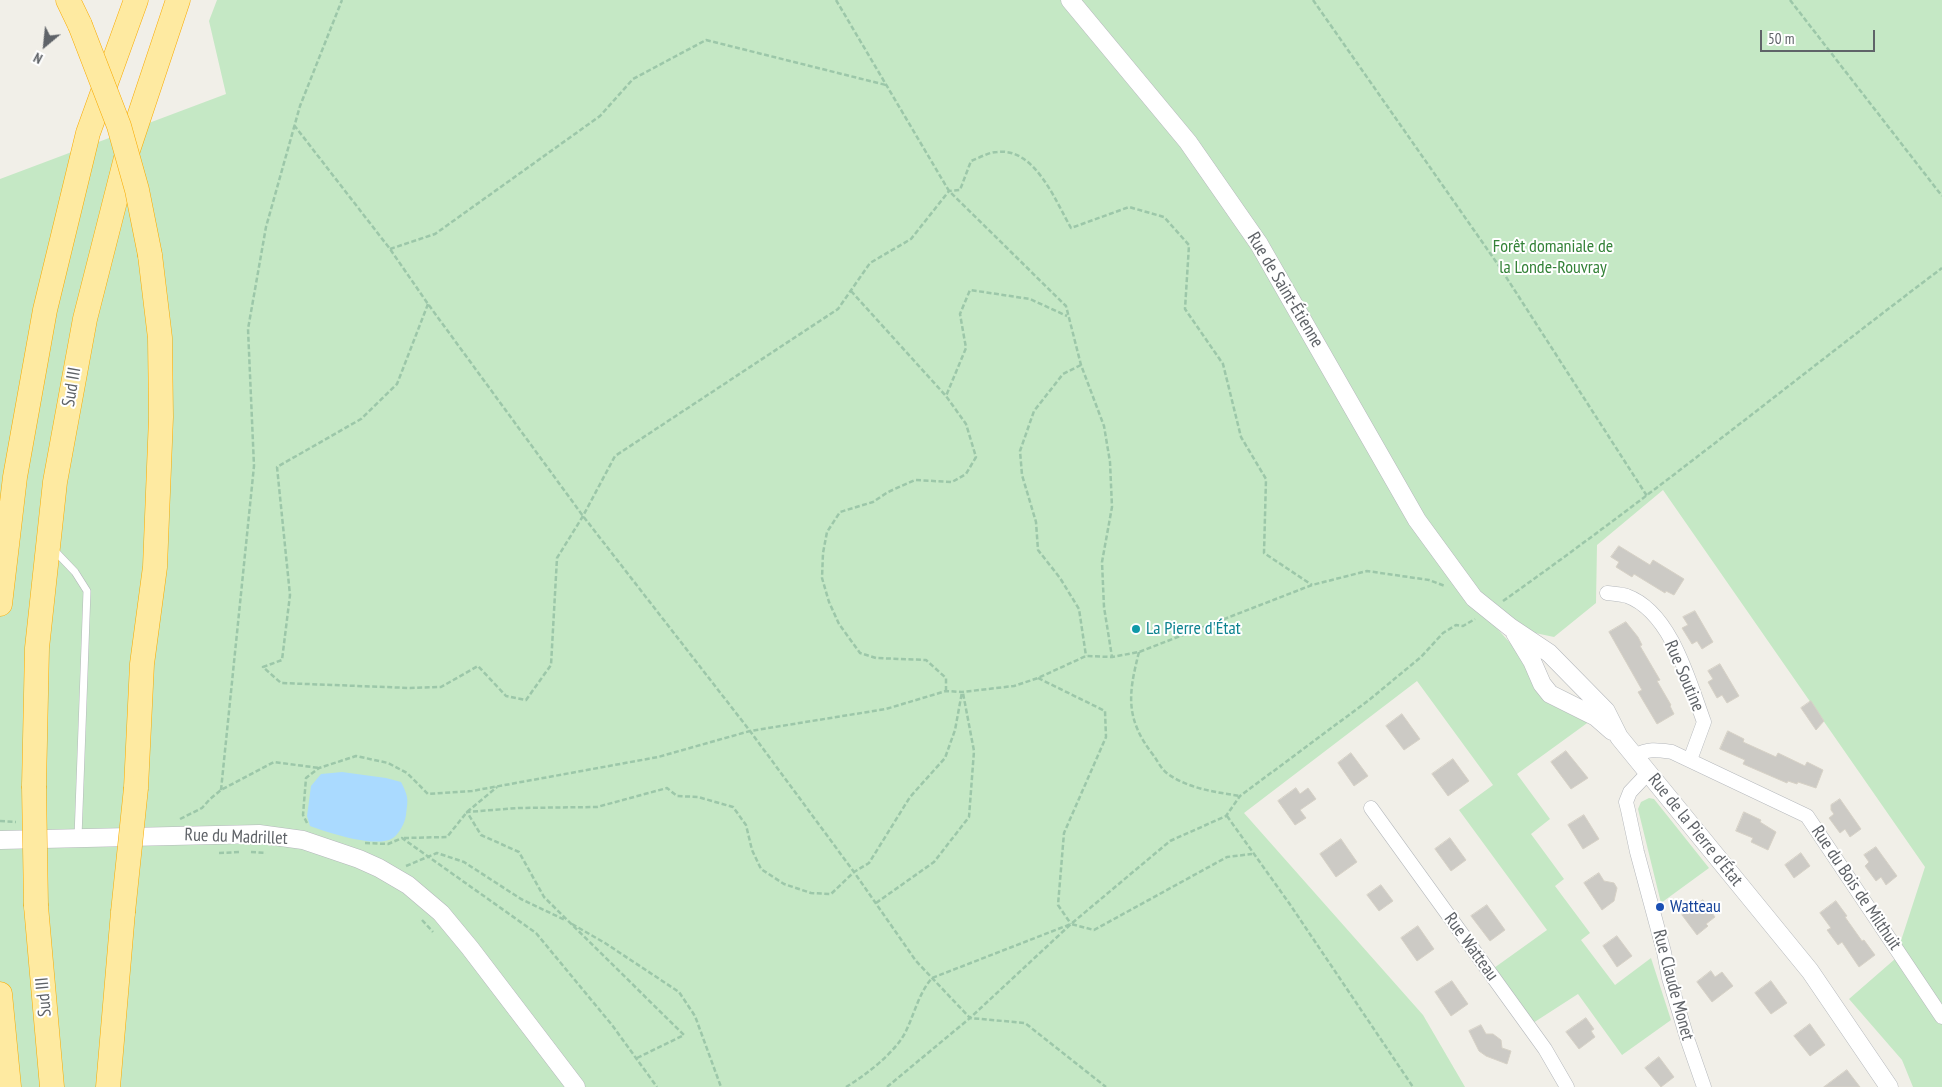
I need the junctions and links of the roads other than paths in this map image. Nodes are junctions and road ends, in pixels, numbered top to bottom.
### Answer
1 (68, 0) edge
2 (80, 0) edge
3 (136, 0) edge
4 (178, 0) edge
5 (1070, 0) edge
6 (80, 25) junction
7 (48, 544) junction
8 (1607, 593) dead end
9 (1474, 598) joint
10 (0, 604) edge
11 (1510, 626) junction
12 (1619, 737) junction
13 (1635, 756) junction
14 (1690, 760) junction
15 (1648, 772) junction
16 (1371, 808) dead end
17 (78, 838) junction
18 (0, 840) edge
19 (0, 994) edge
20 (1942, 1017) edge
21 (8, 1087) edge
22 (52, 1087) edge
23 (108, 1087) edge
24 (576, 1087) edge
25 (1567, 1087) edge
26 (1704, 1087) edge
27 (1889, 1087) edge

1 - 6 highway
2 - 6 highway
3 - 10 highway
4 - 7 highway, Sud III
5 - 9 street, Rue de Saint-Étienne
6 - 23 highway, bridge
7 - 17 lane
7 - 22 highway, Sud III, bridge
8 - 14 street, Rue Soutine
9 - 11 street, Rue de la Pierre d'État
11 - 12 street, Rue de la Pierre d'État
11 - 12 street
12 - 13 street, Rue de la Pierre d'État
13 - 14 street, Rue du Bois de Milthuit
13 - 15 street, Rue de la Pierre d'État
14 - 20 street, Rue du Bois de Milthuit
15 - 26 street, Rue Claude Monet
15 - 27 street, Rue de la Pierre d'État
16 - 25 street, Rue Watteau
17 - 18 street, Rue du Madrillet
17 - 24 street, Rue du Madrillet
19 - 21 highway

